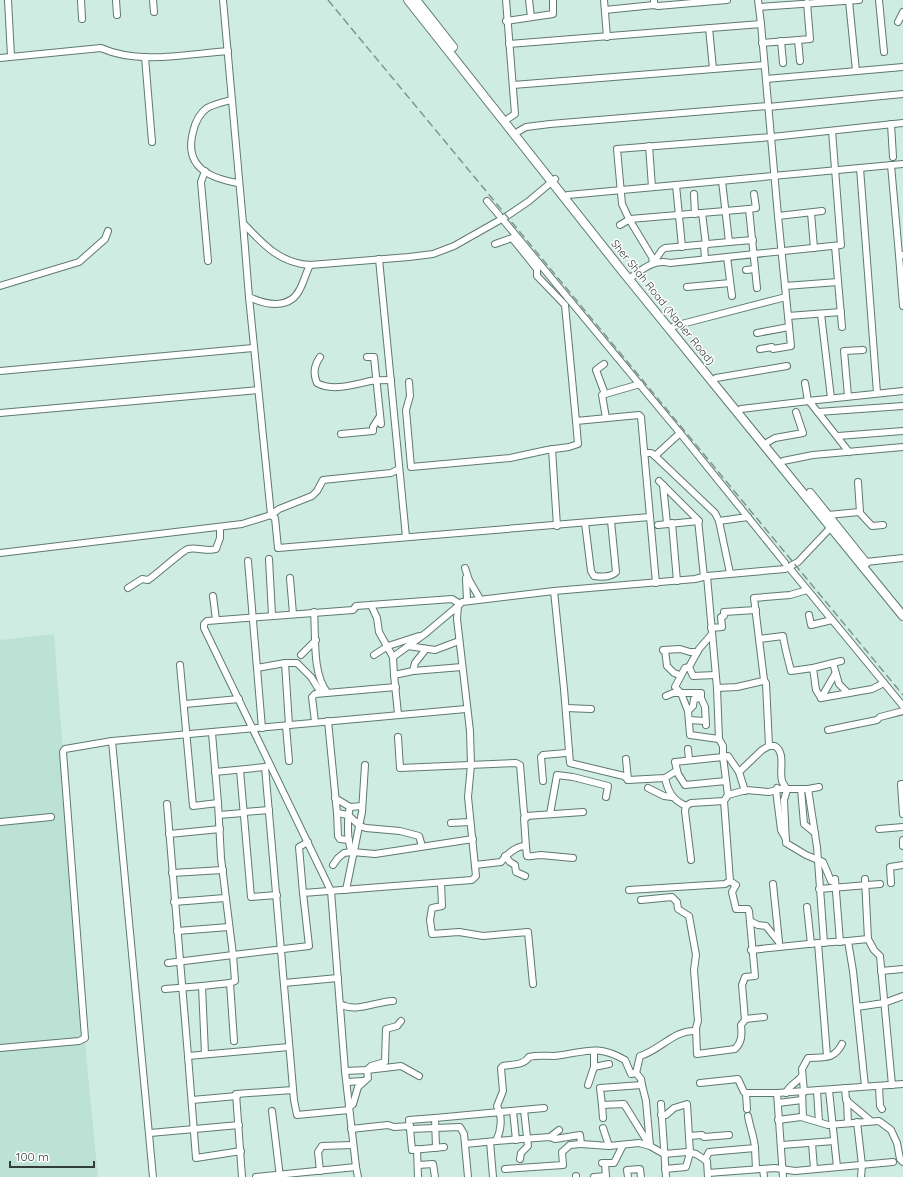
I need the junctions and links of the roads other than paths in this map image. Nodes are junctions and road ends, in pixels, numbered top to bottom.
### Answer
1 (8, 0) edge
2 (80, 0) edge
3 (116, 0) edge
4 (153, 0) edge
5 (223, 0) edge
6 (408, 0) edge
7 (416, 0) edge
8 (506, 0) edge
9 (529, 0) edge
10 (553, 0) edge
11 (604, 0) edge
12 (728, 0) edge
13 (858, 0) edge
14 (879, 0) edge
15 (820, 1) edge
16 (848, 1) edge
17 (654, 2) edge
18 (759, 3) edge
19 (807, 3) junction
20 (605, 10) junction
21 (154, 12) dead end
22 (903, 12) edge
23 (117, 15) dead end
24 (531, 17) junction
25 (82, 19) dead end
26 (506, 21) junction
27 (898, 22) dead end
28 (761, 24) junction
29 (709, 28) junction
30 (607, 37) junction
31 (798, 40) junction
32 (781, 41) junction
33 (762, 43) junction
34 (509, 44) junction
35 (228, 50) junction
36 (884, 52) dead end
37 (11, 56) junction
38 (145, 57) junction
39 (0, 58) edge
40 (800, 61) dead end
41 (783, 62) dead end
42 (764, 65) junction
43 (903, 67) edge
44 (713, 69) junction
45 (856, 72) junction
46 (766, 79) junction
47 (513, 85) junction
48 (483, 90) junction
49 (903, 94) edge
50 (231, 100) junction
51 (768, 107) junction
52 (509, 118) junction
53 (903, 123) edge
54 (891, 124) junction
55 (832, 131) junction
56 (519, 132) junction
57 (772, 137) junction
58 (152, 142) dead end
59 (649, 146) junction
60 (893, 157) dead end
61 (903, 164) edge
62 (891, 165) junction
63 (860, 168) junction
64 (835, 170) junction
65 (204, 171) junction
66 (776, 176) junction
67 (554, 181) junction
68 (722, 181) junction
69 (238, 183) junction
70 (676, 185) junction
71 (652, 187) junction
72 (620, 190) junction
73 (694, 194) dead end
74 (754, 194) dead end
75 (568, 195) junction
76 (488, 201) dead end
77 (750, 209) junction
78 (724, 211) junction
79 (822, 211) dead end
80 (811, 212) junction
81 (699, 213) junction
82 (499, 215) dead end
83 (679, 215) junction
84 (778, 216) junction
85 (629, 219) junction
86 (504, 221) dead end
87 (243, 223) junction
88 (620, 225) dead end
89 (108, 231) dead end
90 (752, 240) junction
91 (729, 242) junction
92 (495, 244) dead end
93 (705, 245) junction
94 (835, 246) junction
95 (682, 247) junction
96 (814, 248) junction
97 (782, 252) junction
98 (754, 254) junction
99 (901, 255) edge
100 (727, 257) junction
101 (379, 259) junction
102 (705, 259) junction
103 (208, 261) dead end
104 (653, 263) junction
105 (310, 265) junction
106 (755, 269) junction
107 (625, 270) junction
108 (746, 270) dead end
109 (633, 276) junction
110 (838, 282) junction
111 (730, 283) junction
112 (0, 286) edge
113 (785, 286) junction
114 (687, 287) dead end
115 (757, 288) dead end
116 (732, 296) dead end
117 (249, 297) junction
118 (786, 297) junction
119 (903, 306) edge
120 (840, 312) junction
121 (821, 314) junction
122 (788, 316) junction
123 (672, 327) junction
124 (789, 327) junction
125 (842, 327) dead end
126 (757, 333) dead end
127 (254, 348) junction
128 (760, 349) dead end
129 (863, 350) dead end
130 (320, 357) dead end
131 (367, 357) dead end
132 (604, 364) dead end
133 (787, 366) dead end
134 (0, 371) edge
135 (716, 378) junction
136 (391, 380) junction
137 (377, 381) junction
138 (409, 382) dead end
139 (805, 383) dead end
140 (640, 384) junction
141 (258, 390) junction
142 (903, 391) edge
143 (877, 393) junction
144 (605, 394) junction
145 (848, 396) junction
146 (831, 398) junction
147 (808, 401) junction
148 (903, 406) edge
149 (741, 409) junction
150 (796, 412) dead end
151 (818, 412) junction
152 (0, 413) edge
153 (380, 416) junction
154 (606, 418) junction
155 (576, 421) junction
156 (381, 424) dead end
157 (903, 431) edge
158 (680, 433) junction
159 (341, 434) dead end
160 (838, 436) junction
161 (768, 442) junction
162 (903, 447) edge
163 (552, 449) junction
164 (849, 452) junction
165 (644, 453) junction
166 (655, 456) junction
167 (783, 461) junction
168 (399, 469) junction
169 (858, 482) dead end
170 (860, 512) junction
171 (271, 515) junction
172 (828, 515) junction
173 (650, 517) junction
174 (748, 517) junction
175 (718, 520) junction
176 (611, 521) junction
177 (699, 521) junction
178 (585, 523) junction
179 (670, 523) junction
180 (658, 525) dead end
181 (883, 525) dead end
182 (557, 526) junction
183 (833, 526) junction
184 (220, 527) junction
185 (406, 536) junction
186 (0, 553) edge
187 (903, 558) edge
188 (269, 559) dead end
189 (248, 561) dead end
190 (866, 562) junction
191 (785, 563) dead end
192 (791, 570) dead end
193 (730, 573) junction
194 (705, 576) junction
195 (290, 578) dead end
196 (677, 581) junction
197 (656, 583) junction
198 (128, 588) dead end
199 (807, 590) junction
200 (554, 591) junction
201 (213, 596) dead end
202 (480, 599) junction
203 (444, 600) junction
204 (467, 600) junction
205 (371, 605) junction
206 (459, 605) junction
207 (903, 609) edge
208 (756, 610) junction
209 (314, 612) junction
210 (450, 612) junction
211 (293, 614) junction
212 (272, 615) junction
213 (809, 615) dead end
214 (253, 616) junction
215 (903, 616) edge
216 (216, 620) junction
217 (832, 620) junction
218 (711, 632) junction
219 (423, 636) junction
220 (759, 639) junction
221 (316, 640) junction
222 (459, 641) junction
223 (388, 646) junction
224 (408, 646) junction
225 (426, 649) junction
226 (697, 652) junction
227 (301, 655) dead end
228 (374, 655) dead end
229 (393, 657) junction
230 (841, 661) dead end
231 (285, 663) junction
232 (833, 663) junction
233 (180, 665) dead end
234 (462, 667) junction
235 (689, 667) junction
236 (257, 668) junction
237 (813, 668) junction
238 (413, 671) junction
239 (835, 674) junction
240 (394, 675) junction
241 (680, 675) junction
242 (716, 675) junction
243 (764, 680) junction
244 (884, 683) junction
245 (396, 687) junction
246 (717, 688) junction
247 (324, 693) junction
248 (848, 693) junction
249 (681, 694) junction
250 (666, 696) dead end
251 (701, 698) junction
252 (821, 698) junction
253 (239, 699) junction
254 (185, 704) junction
255 (903, 706) edge
256 (566, 708) junction
257 (466, 709) junction
258 (591, 709) dead end
259 (688, 711) junction
260 (903, 711) edge
261 (398, 714) junction
262 (719, 715) junction
263 (689, 720) junction
264 (705, 720) junction
265 (328, 721) junction
266 (315, 722) junction
267 (287, 726) junction
268 (262, 728) junction
269 (253, 729) junction
270 (828, 730) dead end
271 (212, 733) junction
272 (187, 735) junction
273 (398, 736) dead end
274 (720, 738) junction
275 (112, 741) junction
276 (769, 746) junction
277 (688, 749) dead end
278 (569, 751) junction
279 (723, 757) junction
280 (626, 759) dead end
281 (689, 760) junction
282 (289, 761) dead end
283 (365, 765) dead end
284 (468, 765) junction
285 (268, 766) junction
286 (240, 770) junction
287 (595, 770) junction
288 (676, 771) junction
289 (215, 772) junction
290 (739, 772) junction
291 (665, 778) junction
292 (782, 779) junction
293 (628, 780) junction
294 (543, 781) dead end
295 (591, 782) junction
296 (726, 784) junction
297 (903, 784) edge
298 (648, 788) dead end
299 (808, 788) junction
300 (819, 788) dead end
301 (801, 789) junction
302 (776, 790) junction
303 (787, 790) junction
304 (745, 791) junction
305 (728, 796) junction
306 (606, 797) dead end
307 (672, 797) junction
308 (335, 798) junction
309 (724, 801) junction
310 (218, 803) junction
311 (167, 804) dead end
312 (362, 806) junction
313 (686, 806) junction
314 (350, 807) junction
315 (269, 810) junction
316 (336, 812) junction
317 (583, 812) dead end
318 (244, 813) junction
319 (550, 814) junction
320 (903, 814) edge
321 (219, 815) junction
322 (348, 815) junction
323 (526, 816) junction
324 (51, 817) dead end
325 (0, 822) edge
326 (470, 822) junction
327 (451, 823) dead end
328 (360, 826) junction
329 (903, 827) edge
330 (220, 829) junction
331 (879, 829) dead end
332 (815, 833) junction
333 (169, 834) junction
334 (473, 839) junction
335 (349, 840) junction
336 (786, 840) junction
337 (903, 840) edge
338 (308, 842) junction
339 (422, 846) junction
340 (903, 846) edge
341 (526, 847) junction
342 (352, 852) junction
343 (505, 856) junction
344 (573, 858) dead end
345 (691, 860) dead end
346 (817, 860) junction
347 (333, 864) dead end
348 (903, 865) edge
349 (475, 866) junction
350 (223, 870) junction
351 (172, 873) junction
352 (525, 876) dead end
353 (730, 881) junction
354 (835, 882) junction
355 (866, 882) junction
356 (441, 883) junction
357 (891, 883) dead end
358 (773, 884) dead end
359 (880, 884) dead end
360 (819, 889) junction
361 (346, 890) junction
362 (629, 890) dead end
363 (331, 891) junction
364 (304, 893) junction
365 (277, 895) junction
366 (225, 898) junction
367 (641, 900) dead end
368 (174, 902) junction
369 (807, 907) dead end
370 (750, 921) junction
371 (229, 927) junction
372 (177, 931) junction
373 (868, 939) junction
374 (848, 941) junction
375 (840, 942) junction
376 (818, 943) junction
377 (780, 945) junction
378 (281, 949) junction
379 (752, 950) junction
380 (233, 955) junction
381 (181, 961) junction
382 (168, 963) dead end
383 (903, 969) edge
384 (881, 971) junction
385 (763, 975) dead end
386 (755, 976) junction
387 (338, 978) junction
388 (230, 983) junction
389 (284, 983) junction
390 (533, 984) dead end
391 (202, 986) junction
392 (183, 988) junction
393 (165, 990) dead end
394 (903, 996) edge
395 (393, 1001) dead end
396 (884, 1003) junction
397 (340, 1004) junction
398 (857, 1007) junction
399 (764, 1017) dead end
400 (745, 1019) junction
401 (401, 1021) dead end
402 (696, 1031) junction
403 (234, 1041) dead end
404 (842, 1044) dead end
405 (289, 1047) junction
406 (0, 1048) edge
407 (594, 1051) junction
408 (205, 1054) junction
409 (188, 1056) junction
410 (827, 1056) junction
411 (640, 1062) junction
412 (627, 1063) junction
413 (609, 1064) dead end
414 (594, 1067) junction
415 (367, 1070) junction
416 (345, 1071) junction
417 (636, 1073) junction
418 (419, 1076) dead end
419 (802, 1076) junction
420 (363, 1081) junction
421 (347, 1082) junction
422 (700, 1083) dead end
423 (903, 1084) edge
424 (588, 1085) dead end
425 (892, 1085) junction
426 (642, 1086) junction
427 (865, 1086) junction
428 (879, 1086) junction
429 (845, 1088) junction
430 (293, 1090) junction
431 (829, 1090) junction
432 (817, 1091) junction
433 (803, 1092) junction
434 (746, 1093) junction
435 (777, 1093) junction
436 (786, 1093) junction
437 (237, 1096) junction
438 (192, 1100) junction
439 (802, 1100) junction
440 (847, 1100) junction
441 (778, 1103) junction
442 (660, 1104) dead end
443 (602, 1105) junction
444 (349, 1108) junction
445 (544, 1108) dead end
446 (747, 1109) dead end
447 (882, 1109) dead end
448 (524, 1110) junction
449 (272, 1111) dead end
450 (513, 1111) junction
451 (500, 1112) junction
452 (661, 1115) junction
453 (460, 1116) junction
454 (748, 1116) dead end
455 (803, 1117) junction
456 (435, 1118) junction
457 (603, 1118) dead end
458 (778, 1120) junction
459 (871, 1121) junction
460 (819, 1122) junction
461 (857, 1122) junction
462 (848, 1123) junction
463 (239, 1124) junction
464 (832, 1124) junction
465 (410, 1127) junction
466 (460, 1127) junction
467 (194, 1128) junction
468 (436, 1128) junction
469 (603, 1128) dead end
470 (351, 1129) junction
471 (558, 1130) dead end
472 (150, 1133) junction
473 (570, 1135) junction
474 (729, 1135) dead end
475 (689, 1136) junction
476 (550, 1137) junction
477 (528, 1139) junction
478 (516, 1140) junction
479 (834, 1141) junction
480 (493, 1142) junction
481 (812, 1143) junction
482 (465, 1144) junction
483 (581, 1144) junction
484 (353, 1145) junction
485 (570, 1145) junction
486 (623, 1145) junction
487 (782, 1145) junction
488 (609, 1146) junction
489 (650, 1146) junction
490 (444, 1147) dead end
491 (436, 1148) junction
492 (755, 1148) junction
493 (417, 1149) junction
494 (241, 1151) junction
495 (690, 1153) junction
496 (664, 1154) junction
497 (520, 1159) dead end
498 (704, 1160) junction
499 (893, 1162) dead end
500 (903, 1162) edge
501 (418, 1165) junction
502 (862, 1165) junction
503 (356, 1167) junction
504 (837, 1167) junction
505 (783, 1168) junction
506 (505, 1169) dead end
507 (665, 1169) junction
508 (760, 1169) junction
509 (814, 1169) junction
510 (320, 1171) junction
511 (804, 1174) edge
512 (708, 1175) edge
513 (279, 1176) edge
514 (153, 1177) edge
515 (242, 1177) edge
516 (256, 1177) edge
517 (353, 1177) edge
518 (358, 1177) edge
519 (418, 1177) edge
520 (434, 1177) edge
521 (468, 1177) edge
522 (493, 1177) edge
523 (594, 1177) edge
524 (606, 1177) edge
525 (628, 1177) edge
526 (641, 1177) edge
527 (666, 1177) edge
528 (764, 1177) edge
529 (783, 1177) edge
530 (861, 1177) edge

1 - 37 street
2 - 25 street
3 - 23 street
4 - 21 street
5 - 35 street
6 - 48 main road, Sher Shah Road (Napier Road)
7 - 48 main road, Sher Shah Road (Napier Road)
8 - 26 street
9 - 24 street
10 - 24 street
11 - 20 street
12 - 17 street
13 - 16 street
14 - 36 street
15 - 16 street
15 - 19 street
16 - 45 street
17 - 20 street
18 - 19 street
18 - 28 street
19 - 31 street
20 - 30 street
22 - 27 street
24 - 26 street
26 - 34 street
28 - 29 street
28 - 33 street
29 - 30 street
29 - 44 street
30 - 34 street
31 - 32 street
31 - 40 street
32 - 33 street
32 - 41 street
33 - 42 street
34 - 47 street
35 - 38 street
35 - 50 street
37 - 38 street
37 - 39 street
38 - 58 street
42 - 44 street
42 - 46 street
43 - 45 street
44 - 47 street
45 - 46 street
46 - 51 street
47 - 52 street
48 - 52 main road, Sher Shah Road (Napier Road)
48 - 67 main road, Sher Shah Road (Napier Road)
49 - 51 street
50 - 65 street
50 - 69 street
51 - 56 street
51 - 57 street
52 - 56 main road, Sher Shah Road (Napier Road)
53 - 54 street
54 - 55 street
54 - 60 street
55 - 57 street
55 - 64 street
56 - 67 main road, Sher Shah Road (Napier Road)
57 - 59 street
57 - 66 street
59 - 71 street
59 - 72 street
61 - 62 street
62 - 63 street
62 - 99 street
63 - 64 street
63 - 143 street
64 - 66 street
64 - 94 street
65 - 69 street
65 - 103 street
66 - 68 street
66 - 84 street
67 - 75 main road, Sher Shah Road (Napier Road)
67 - 101 street
67 - 107 main road, Sher Shah Road (Napier Road)
68 - 70 street
68 - 78 street
69 - 87 street
70 - 71 street
70 - 83 street
71 - 72 street
72 - 75 street
72 - 85 street
73 - 81 street
74 - 77 street
75 - 107 main road, Sher Shah Road (Napier Road)
76 - 82 street
77 - 78 street
77 - 90 street
78 - 81 street
78 - 91 street
79 - 80 street
80 - 84 street
80 - 96 street
81 - 83 street
81 - 93 street
83 - 85 street
83 - 95 street
84 - 97 street
85 - 88 street
85 - 104 street
86 - 140 street
87 - 105 street
87 - 117 street
89 - 112 street
90 - 91 street
90 - 98 street
91 - 93 street
92 - 155 street
93 - 95 street
93 - 102 street
94 - 96 street
94 - 110 street
95 - 104 street
96 - 97 street
97 - 98 street
97 - 113 street
98 - 100 street
98 - 106 street
99 - 119 street
100 - 102 street
100 - 111 street
101 - 105 street
101 - 136 street
102 - 104 street
104 - 109 street
105 - 117 street
106 - 108 street
106 - 115 street
107 - 109 main road, Sher Shah Road (Napier Road)
107 - 123 main road, Sher Shah Road (Napier Road)
109 - 123 main road, Sher Shah Road (Napier Road)
110 - 113 street
110 - 120 street
111 - 114 street
111 - 116 street
113 - 118 street
117 - 127 street
118 - 122 street
118 - 123 street
120 - 121 street
120 - 125 street
121 - 122 street
121 - 146 street
122 - 124 street
123 - 135 main road, Sher Shah Road (Napier Road)
123 - 183 main road, Sher Shah Road (Napier Road)
124 - 126 street
124 - 128 street
127 - 134 street
127 - 141 street
129 - 145 street
130 - 137 street
131 - 137 street
132 - 144 street
133 - 135 street
135 - 149 main road, Sher Shah Road (Napier Road)
136 - 137 street
136 - 168 street
137 - 153 street
138 - 163 street
139 - 147 street
140 - 144 street
140 - 158 street
141 - 152 street
141 - 171 street
142 - 143 street
143 - 145 street
144 - 154 street
145 - 146 street
146 - 147 street
147 - 149 street
147 - 151 street
148 - 151 street
149 - 161 main road, Sher Shah Road (Napier Road)
150 - 161 street
151 - 160 street
153 - 156 street
153 - 159 street
154 - 155 street
154 - 165 street
155 - 163 street
157 - 160 street
158 - 166 street
158 - 174 street
160 - 164 street
161 - 167 main road, Sher Shah Road (Napier Road)
162 - 164 street
163 - 182 street
164 - 167 street
165 - 166 street
165 - 173 street
166 - 175 street
167 - 172 main road, Sher Shah Road (Napier Road)
168 - 171 street
168 - 185 street
169 - 170 street
170 - 172 street
170 - 181 street
171 - 184 street
171 - 185 street
172 - 183 main road, Sher Shah Road (Napier Road)
173 - 176 street
173 - 197 street
174 - 175 street
174 - 191 street
175 - 193 street
176 - 178 street
176 - 178 street
177 - 179 street
177 - 179 street
177 - 194 street
178 - 182 street
179 - 180 street
179 - 196 street
182 - 185 street
183 - 190 main road, Sher Shah Road (Napier Road)
183 - 193 street
183 - 215 main road, Sher Shah Road (Napier Road)
184 - 186 street
184 - 198 street
187 - 190 street
188 - 212 street
189 - 214 street
190 - 207 main road, Sher Shah Road (Napier Road)
192 - 199 street
193 - 194 street
194 - 196 street
194 - 218 street
195 - 211 street
196 - 197 street
197 - 200 street
199 - 208 street
199 - 217 street
200 - 202 street
200 - 256 street
201 - 216 street
202 - 204 street
202 - 204 street
203 - 205 street
203 - 206 street
203 - 210 street
204 - 206 street
205 - 209 street
205 - 223 street
206 - 210 street
206 - 222 street
208 - 218 street
208 - 220 street
209 - 211 street
209 - 221 street
210 - 219 street
211 - 212 street
212 - 214 street
213 - 217 street
214 - 216 street
214 - 236 street
216 - 253 street
217 - 244 street
218 - 226 street
218 - 242 street
219 - 223 street
219 - 224 street
220 - 237 street
220 - 243 street
221 - 227 street
221 - 247 street
222 - 225 street
222 - 234 street
223 - 228 street
223 - 229 street
224 - 225 street
224 - 229 street
225 - 238 street
226 - 235 street
226 - 241 street
229 - 240 street
230 - 232 street
231 - 236 street
231 - 247 street
231 - 267 street
232 - 237 street
232 - 239 street
233 - 254 street
234 - 238 street
234 - 257 street
235 - 241 street
235 - 242 street
236 - 268 street
237 - 252 street
238 - 240 street
239 - 248 street
239 - 252 street
240 - 245 street
241 - 249 street
242 - 246 street
243 - 246 street
243 - 276 street
244 - 248 street
244 - 255 street
245 - 247 street
245 - 261 street
246 - 262 street
247 - 266 street
248 - 252 street
249 - 250 street
249 - 251 street
249 - 259 street
251 - 259 street
251 - 264 street
253 - 254 street
253 - 269 street
254 - 272 street
256 - 258 street
256 - 278 street
257 - 261 street
257 - 284 street
259 - 263 street
260 - 270 street
261 - 265 street
262 - 264 street
262 - 274 street
263 - 264 street
263 - 274 street
265 - 266 street
265 - 308 street
266 - 267 street
267 - 268 street
267 - 282 street
268 - 269 street
269 - 271 street
269 - 285 street
271 - 272 street
271 - 289 street
272 - 275 street
272 - 310 street
273 - 284 street
274 - 279 street
275 - 406 street
275 - 472 street
276 - 290 street
276 - 292 street
277 - 281 street
278 - 287 street
278 - 294 street
279 - 281 street
279 - 290 street
279 - 296 street
280 - 293 street
281 - 288 street
283 - 312 street
284 - 323 street
284 - 326 street
285 - 286 street
285 - 315 street
285 - 338 street
286 - 289 street
286 - 318 street
287 - 293 street
287 - 295 street
288 - 291 street
288 - 296 street
289 - 310 street
290 - 304 street
291 - 293 street
291 - 307 street
292 - 302 street
292 - 303 street
295 - 306 street
295 - 319 street
296 - 305 street
297 - 320 street
298 - 307 street
299 - 300 street
299 - 301 street
299 - 332 street
301 - 303 street
301 - 332 street
302 - 303 street
302 - 304 street
302 - 336 street
303 - 336 street
304 - 305 street
305 - 309 street
307 - 313 street
308 - 314 street
308 - 316 street
309 - 313 street
309 - 353 street
310 - 321 street
311 - 333 street
312 - 314 street
312 - 328 street
313 - 345 street
314 - 322 street
315 - 318 street
315 - 365 street
316 - 322 street
316 - 335 street
317 - 319 street
318 - 321 street
318 - 365 street
319 - 323 street
321 - 330 street
322 - 328 street
322 - 335 street
323 - 341 street
324 - 325 street
326 - 327 street
326 - 334 street
328 - 339 street
328 - 342 street
329 - 331 street
330 - 333 street
330 - 350 street
332 - 346 street
333 - 351 street
334 - 339 street
334 - 349 street
335 - 342 street
336 - 346 street
337 - 340 street
338 - 363 street
338 - 364 street
339 - 342 street
341 - 343 street
341 - 344 street
342 - 347 street
342 - 361 street
343 - 349 street
343 - 352 street
346 - 354 street
346 - 360 street
348 - 357 street
349 - 356 street
350 - 351 street
350 - 366 street
351 - 368 street
353 - 362 street
353 - 370 street
354 - 355 street
354 - 360 street
354 - 375 street
355 - 359 street
355 - 373 street
356 - 361 street
356 - 390 street
358 - 377 street
360 - 376 street
361 - 363 street
363 - 364 street
363 - 387 street
364 - 378 street
365 - 378 street
366 - 368 street
366 - 371 street
367 - 402 street
368 - 372 street
369 - 376 street
370 - 377 street
370 - 379 street
371 - 372 street
371 - 380 street
372 - 381 street
373 - 374 street
373 - 384 street
374 - 375 street
374 - 398 street
375 - 376 street
376 - 377 street
376 - 410 street
377 - 379 street
378 - 380 street
378 - 389 street
379 - 386 street
380 - 381 street
380 - 388 street
381 - 382 street
381 - 392 street
383 - 384 street
384 - 396 street
385 - 386 street
386 - 400 street
387 - 389 street
387 - 397 street
388 - 391 street
388 - 403 street
389 - 405 street
391 - 392 street
391 - 408 street
392 - 393 street
392 - 409 street
394 - 396 street
395 - 397 street
396 - 398 street
396 - 425 street
397 - 416 street
398 - 427 street
399 - 400 street
400 - 402 street
401 - 415 street
402 - 411 street
404 - 410 street
405 - 408 street
405 - 430 street
407 - 412 street
407 - 414 street
407 - 451 street
408 - 409 street
409 - 438 street
410 - 419 street
411 - 412 street
411 - 417 street
412 - 417 street
413 - 414 street
414 - 424 street
415 - 416 street
415 - 418 street
415 - 420 street
416 - 421 street
417 - 426 street
419 - 433 street
419 - 436 street
420 - 421 street
420 - 444 street
421 - 444 street
422 - 434 street
423 - 425 street
425 - 428 street
426 - 443 street
426 - 489 street
427 - 428 street
427 - 429 street
428 - 447 street
429 - 431 street
429 - 440 street
430 - 437 street
430 - 444 street
431 - 432 street
431 - 464 street
432 - 433 street
432 - 460 street
433 - 436 street
433 - 439 street
434 - 435 street
434 - 446 street
435 - 436 street
435 - 441 street
437 - 438 street
437 - 463 street
438 - 467 street
439 - 441 street
439 - 455 street
440 - 459 street
440 - 462 street
441 - 458 street
442 - 452 street
443 - 457 street
443 - 489 street
444 - 470 street
445 - 448 street
448 - 450 street
448 - 477 street
449 - 513 street
450 - 451 street
450 - 478 street
451 - 453 street
451 - 480 street
452 - 475 street
452 - 496 street
453 - 456 street
453 - 466 street
454 - 492 street
455 - 458 street
455 - 460 street
456 - 465 street
456 - 468 street
458 - 487 street
459 - 461 street
459 - 500 street
460 - 464 street
461 - 462 street
461 - 502 street
462 - 464 street
463 - 467 street
463 - 494 street
464 - 479 street
465 - 468 street
465 - 470 street
465 - 493 street
466 - 468 street
466 - 482 street
467 - 472 street
467 - 494 street
468 - 491 street
469 - 488 street
470 - 484 street
471 - 476 street
472 - 514 street
473 - 476 street
473 - 483 street
473 - 485 street
474 - 475 street
475 - 495 street
476 - 477 street
477 - 478 street
477 - 497 street
478 - 480 street
479 - 481 street
479 - 504 street
480 - 482 street
480 - 522 street
481 - 487 street
481 - 509 street
482 - 521 street
483 - 485 street
483 - 488 street
484 - 503 street
484 - 510 street
485 - 506 street
486 - 488 street
486 - 489 street
486 - 524 street
487 - 505 street
489 - 496 street
490 - 491 street
491 - 493 street
492 - 498 street
492 - 508 street
493 - 501 street
494 - 515 street
495 - 496 street
495 - 498 street
495 - 507 street
496 - 507 street
498 - 512 street
499 - 502 street
501 - 519 street
501 - 520 street
502 - 504 street
502 - 530 street
503 - 510 street
503 - 517 street
503 - 518 street
504 - 509 street
505 - 508 street
505 - 511 street
505 - 529 street
507 - 527 street
508 - 512 street
508 - 528 street
509 - 511 street
510 - 513 street
513 - 516 street
523 - 524 street
525 - 526 street

